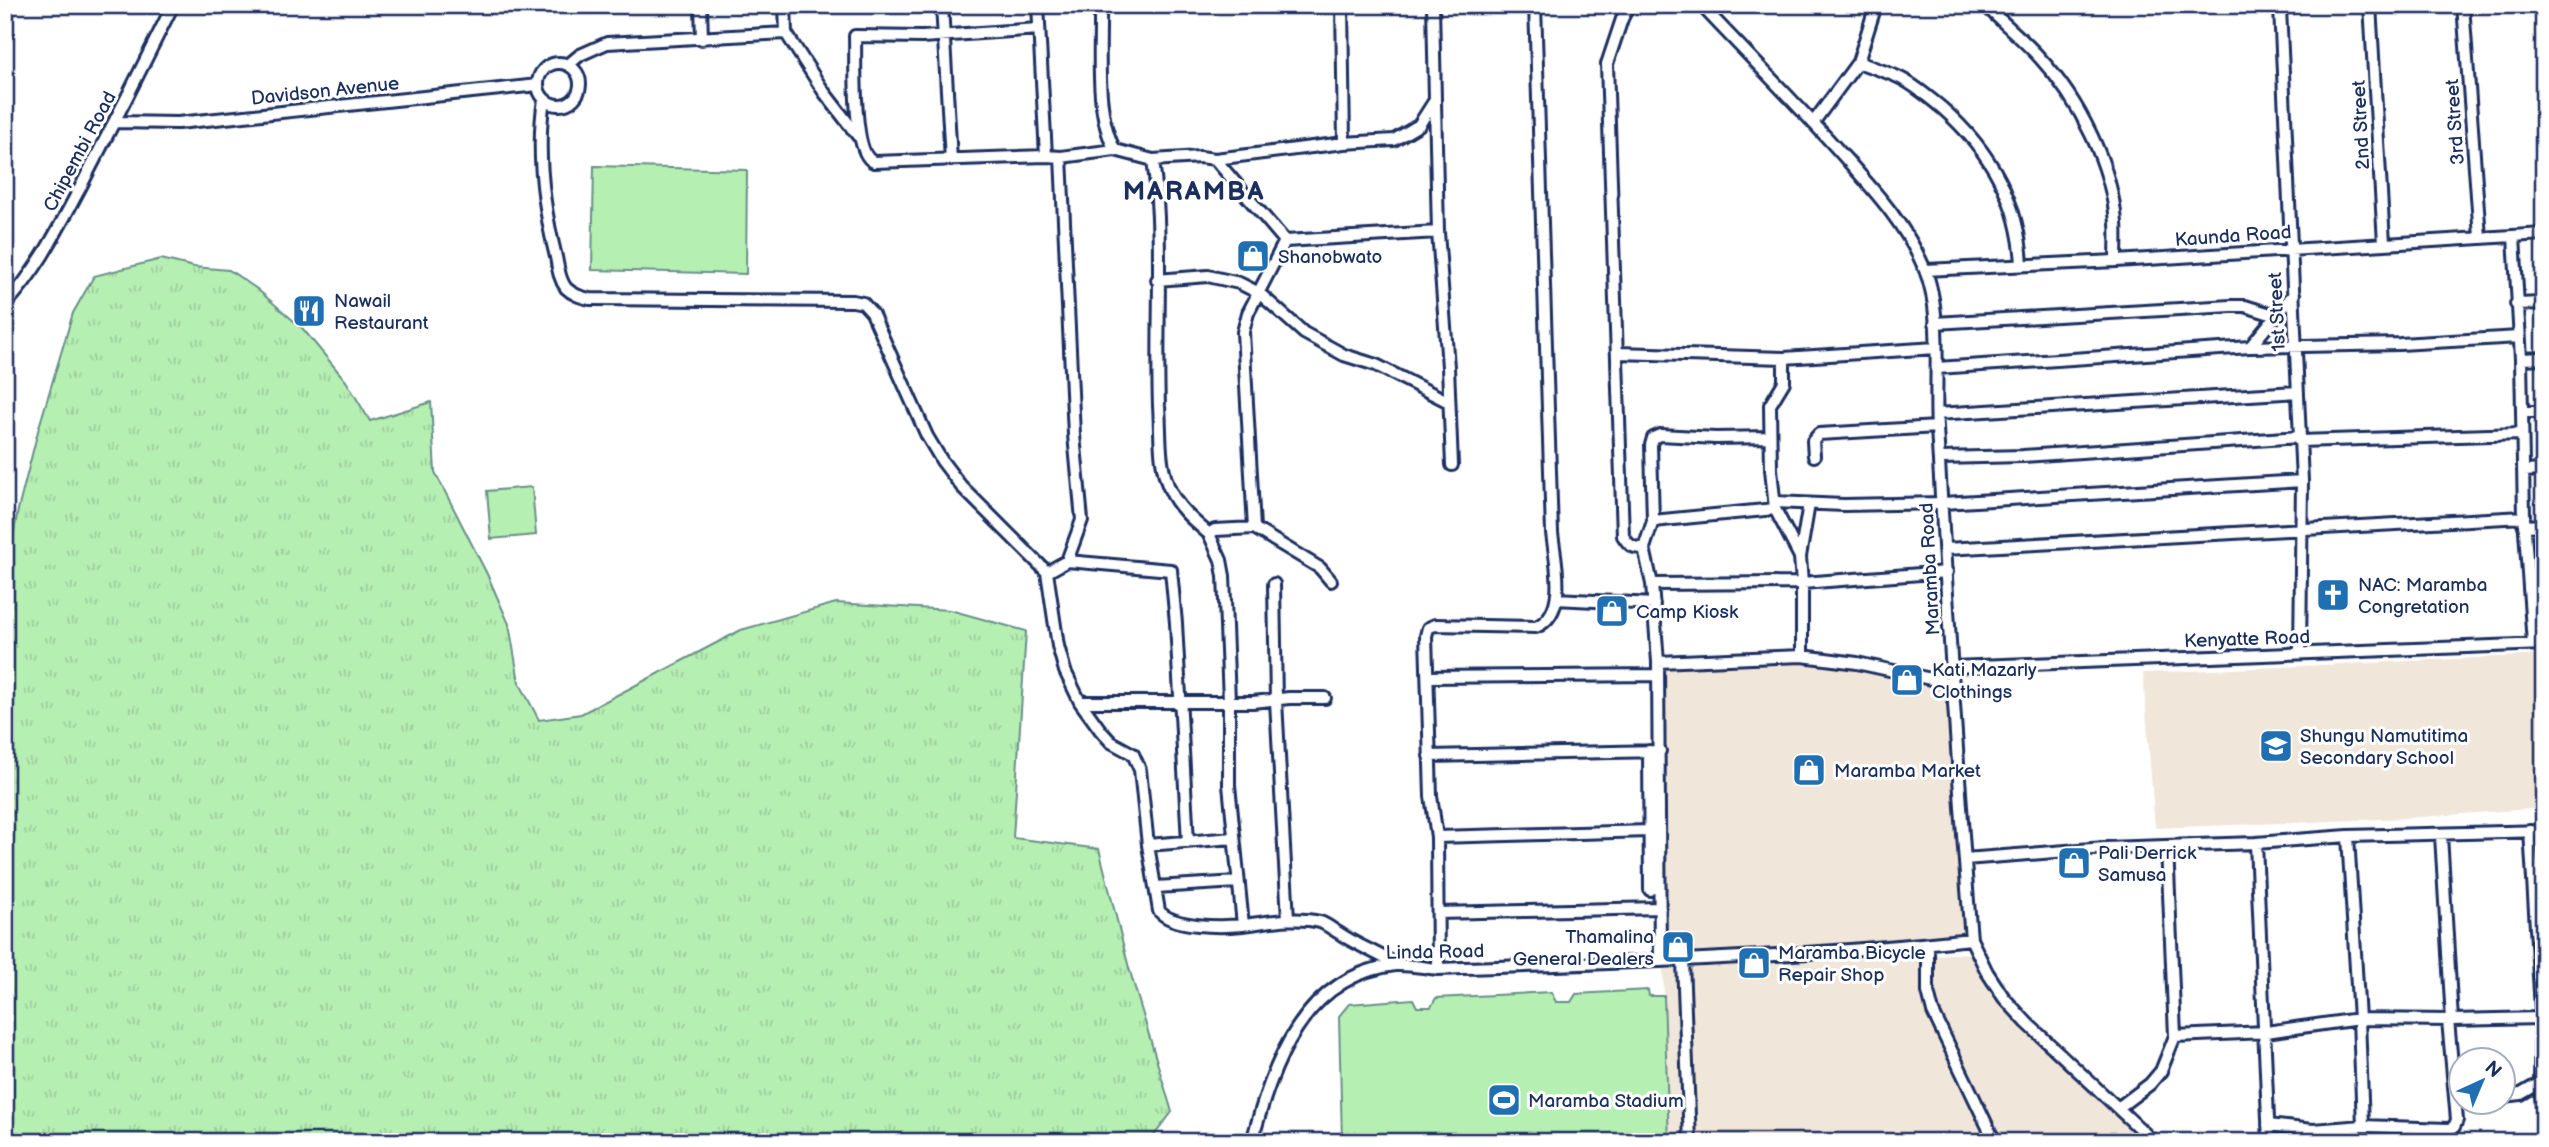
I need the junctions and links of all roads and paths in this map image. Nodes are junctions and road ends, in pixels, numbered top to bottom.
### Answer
1 (173, 5) edge
2 (701, 5) edge
3 (785, 5) edge
4 (942, 5) edge
5 (1038, 5) edge
6 (1100, 5) edge
7 (1342, 5) edge
8 (1433, 5) edge
9 (1535, 5) edge
10 (1629, 5) edge
11 (1700, 5) edge
12 (1876, 5) edge
13 (1985, 5) edge
14 (2268, 5) edge
15 (2302, 5) edge
16 (2370, 5) edge
17 (2463, 5) edge
18 (2280, 8) junction
19 (1039, 29) junction
20 (786, 33) junction
21 (943, 35) junction
22 (702, 39) junction
23 (1858, 62) junction
24 (568, 65) junction
25 (538, 85) junction
26 (544, 99) junction
27 (1435, 100) junction
28 (115, 122) junction
29 (1813, 123) junction
30 (858, 136) junction
31 (1344, 143) junction
32 (1115, 150) junction
33 (1046, 156) junction
34 (1061, 157) junction
35 (1214, 159) junction
36 (951, 160) junction
37 (1153, 160) junction
38 (1438, 232) junction
39 (2544, 234) edge
40 (2514, 236) junction
41 (2480, 237) junction
42 (1285, 241) junction
43 (2385, 243) junction
44 (2289, 248) junction
45 (2116, 261) junction
46 (2022, 265) junction
47 (1925, 270) junction
48 (1157, 280) junction
49 (1259, 293) junction
50 (2294, 294) junction
51 (2544, 303) edge
52 (2516, 304) junction
53 (5, 305) edge
54 (2277, 316) junction
55 (1935, 323) junction
56 (2519, 337) junction
57 (2250, 347) junction
58 (2296, 347) junction
59 (1936, 348) junction
60 (1618, 353) junction
61 (1784, 358) junction
62 (2544, 358) edge
63 (2521, 359) junction
64 (1937, 368) junction
65 (2298, 393) junction
66 (1449, 402) junction
67 (2522, 412) junction
68 (2544, 412) edge
69 (1937, 414) junction
70 (1937, 427) junction
71 (2522, 434) junction
72 (1770, 437) junction
73 (2299, 439) junction
74 (1814, 456) dead end
75 (1941, 458) junction
76 (1452, 465) dead end
77 (2544, 470) edge
78 (2523, 471) junction
79 (2302, 481) junction
80 (1943, 503) junction
81 (1809, 504) junction
82 (1775, 506) junction
83 (1653, 521) junction
84 (2524, 522) junction
85 (2544, 525) edge
86 (1254, 528) junction
87 (2301, 530) junction
88 (1209, 534) junction
89 (1644, 548) junction
90 (1945, 549) junction
91 (1800, 557) junction
92 (1067, 561) junction
93 (1046, 572) junction
94 (1947, 572) junction
95 (1331, 581) dead end
96 (1802, 583) junction
97 (1274, 584) dead end
98 (1652, 584) junction
99 (2544, 584) edge
100 (2530, 586) junction
101 (1556, 599) junction
102 (1654, 604) junction
103 (2538, 644) edge
104 (2300, 653) junction
105 (1802, 656) junction
106 (1658, 662) junction
107 (1952, 667) junction
108 (1657, 675) junction
109 (1428, 677) junction
110 (1954, 684) junction
111 (1325, 698) dead end
112 (1229, 701) junction
113 (1276, 701) junction
114 (1080, 702) junction
115 (1181, 703) junction
116 (1654, 751) junction
117 (1429, 756) junction
118 (1650, 831) junction
119 (2530, 831) junction
120 (2544, 831) edge
121 (2441, 835) junction
122 (2348, 836) junction
123 (1437, 837) junction
124 (1233, 838) junction
125 (1188, 842) junction
126 (2256, 843) junction
127 (1148, 845) junction
128 (2167, 846) junction
129 (1965, 859) junction
130 (1238, 882) junction
131 (1156, 887) junction
132 (1650, 890) dead end
133 (1660, 908) junction
134 (1438, 914) junction
135 (1288, 919) junction
136 (1243, 925) junction
137 (1971, 939) junction
138 (1928, 944) junction
139 (1660, 961) junction
140 (1683, 961) junction
141 (1397, 965) junction
142 (1438, 969) junction
143 (2542, 1012) edge
144 (2359, 1019) junction
145 (2450, 1020) junction
146 (2266, 1032) junction
147 (2175, 1036) junction
148 (2453, 1046) edge
149 (2540, 1083) junction
150 (2518, 1094) edge
151 (2118, 1108) junction
152 (2457, 1116) edge
153 (2268, 1125) junction
154 (2363, 1126) junction
155 (2544, 1126) edge
156 (1252, 1142) edge
157 (1690, 1142) edge
158 (1995, 1142) edge
159 (2154, 1142) edge
160 (2269, 1142) edge

1 - 28 street, Chipembi Road
2 - 22 street
3 - 20 street
4 - 21 street
5 - 19 street
6 - 32 street
7 - 31 street
8 - 27 street
9 - 101 street
10 - 60 street
11 - 29 street, Maramba Road
12 - 23 street
13 - 45 street
14 - 18 street
15 - 18 street
16 - 43 street, 2nd Street
17 - 41 street, 3rd Street
18 - 44 street, 1st Street
19 - 21 street
19 - 33 street
20 - 22 street
20 - 30 street
21 - 30 street
21 - 36 street
22 - 24 street
23 - 29 street
23 - 46 street
24 - 25 street
24 - 26 street
25 - 26 street
25 - 28 street, Davidson Avenue
26 - 93 street
27 - 31 street
27 - 38 street
28 - 53 street, Chipembi Road
29 - 47 street, Maramba Road
30 - 36 street
31 - 35 street
32 - 34 street
32 - 37 street
33 - 34 street
33 - 36 street
34 - 92 street
35 - 37 street
35 - 42 street
37 - 48 street
38 - 42 street
38 - 66 street
39 - 40 street, Kaunda Road
40 - 41 street, Kaunda Road
40 - 52 street
41 - 43 street, Kaunda Road
42 - 49 street
43 - 44 street, Kaunda Road
44 - 45 street, Kaunda Road
44 - 50 street, 1st Street
45 - 46 street, Kaunda Road
46 - 47 street, Kaunda Road
47 - 55 street, Maramba Road
48 - 49 street
48 - 88 street
49 - 66 street
49 - 86 street
50 - 54 street
50 - 58 street, 1st Street
51 - 52 street
52 - 56 street
54 - 55 street
54 - 57 street
55 - 59 street, Maramba Road
56 - 58 street
56 - 63 street
57 - 58 street
57 - 64 street
58 - 65 street, 1st Street
59 - 61 street
59 - 64 street, Maramba Road
60 - 61 street
60 - 89 street
61 - 72 street
62 - 63 street
63 - 67 street
64 - 69 street, Maramba Road
65 - 69 street
65 - 73 street, 1st Street
66 - 76 street
67 - 68 street
67 - 71 street
69 - 70 street, Maramba Road
70 - 74 street
70 - 75 street, Maramba Road
71 - 73 street
71 - 78 street
72 - 82 street
72 - 83 street
73 - 75 street
73 - 79 street, 1st Street
75 - 80 street, Maramba Road
77 - 78 street
78 - 84 street
79 - 80 street
79 - 87 street, 1st Street
80 - 81 street
80 - 90 street, Maramba Road
81 - 82 street
81 - 91 street
82 - 83 street
82 - 91 street
83 - 89 street
84 - 85 street
84 - 87 street
84 - 100 street
86 - 88 street
86 - 95 street
87 - 90 street
87 - 104 street, 1st Street
88 - 112 street
89 - 98 street
90 - 94 street, Maramba Road
91 - 96 street
92 - 93 street
92 - 115 street
93 - 114 street
94 - 96 street
94 - 107 street, Maramba Road
96 - 98 street
96 - 105 street
97 - 113 street
98 - 102 street
99 - 100 street
100 - 103 street
101 - 102 street
101 - 109 street
102 - 106 street
103 - 104 street, Kenyatte Road
104 - 107 street, Kenyatte Road
105 - 106 street
105 - 110 street
106 - 108 street
107 - 110 street, Maramba Road
108 - 109 street
108 - 116 street
109 - 117 street
110 - 129 street, Maramba Road
111 - 113 street
112 - 113 street
112 - 115 street
112 - 124 street
113 - 135 street
114 - 115 street
114 - 127 street
115 - 125 street
116 - 117 street
116 - 118 street
116 - 133 street
117 - 123 street
118 - 123 street
118 - 132 street
119 - 120 street
119 - 121 street
119 - 143 street
121 - 122 street
121 - 145 street
122 - 126 street
122 - 144 street
123 - 134 street
124 - 125 street
124 - 130 street
125 - 127 street
126 - 128 street
126 - 146 street
127 - 131 street
128 - 129 street
128 - 147 street
129 - 137 street, Maramba Road
130 - 131 street
130 - 136 street
131 - 136 street
133 - 134 street
133 - 139 street
134 - 142 street
135 - 136 street
135 - 141 street
137 - 138 street, Linda Road
137 - 151 street, Maramba Road
138 - 140 street, Linda Road
138 - 158 street
139 - 140 street, Linda Road
139 - 142 street, Linda Road
140 - 157 street
141 - 142 street, Linda Road
141 - 156 street, Linda Road
143 - 145 street
143 - 149 street
144 - 145 street
144 - 146 street
144 - 154 street
145 - 148 street
146 - 147 street
146 - 153 street
147 - 151 street
149 - 150 street
149 - 155 street
151 - 159 street, Maramba Road
152 - 154 street
153 - 154 street
153 - 160 street

